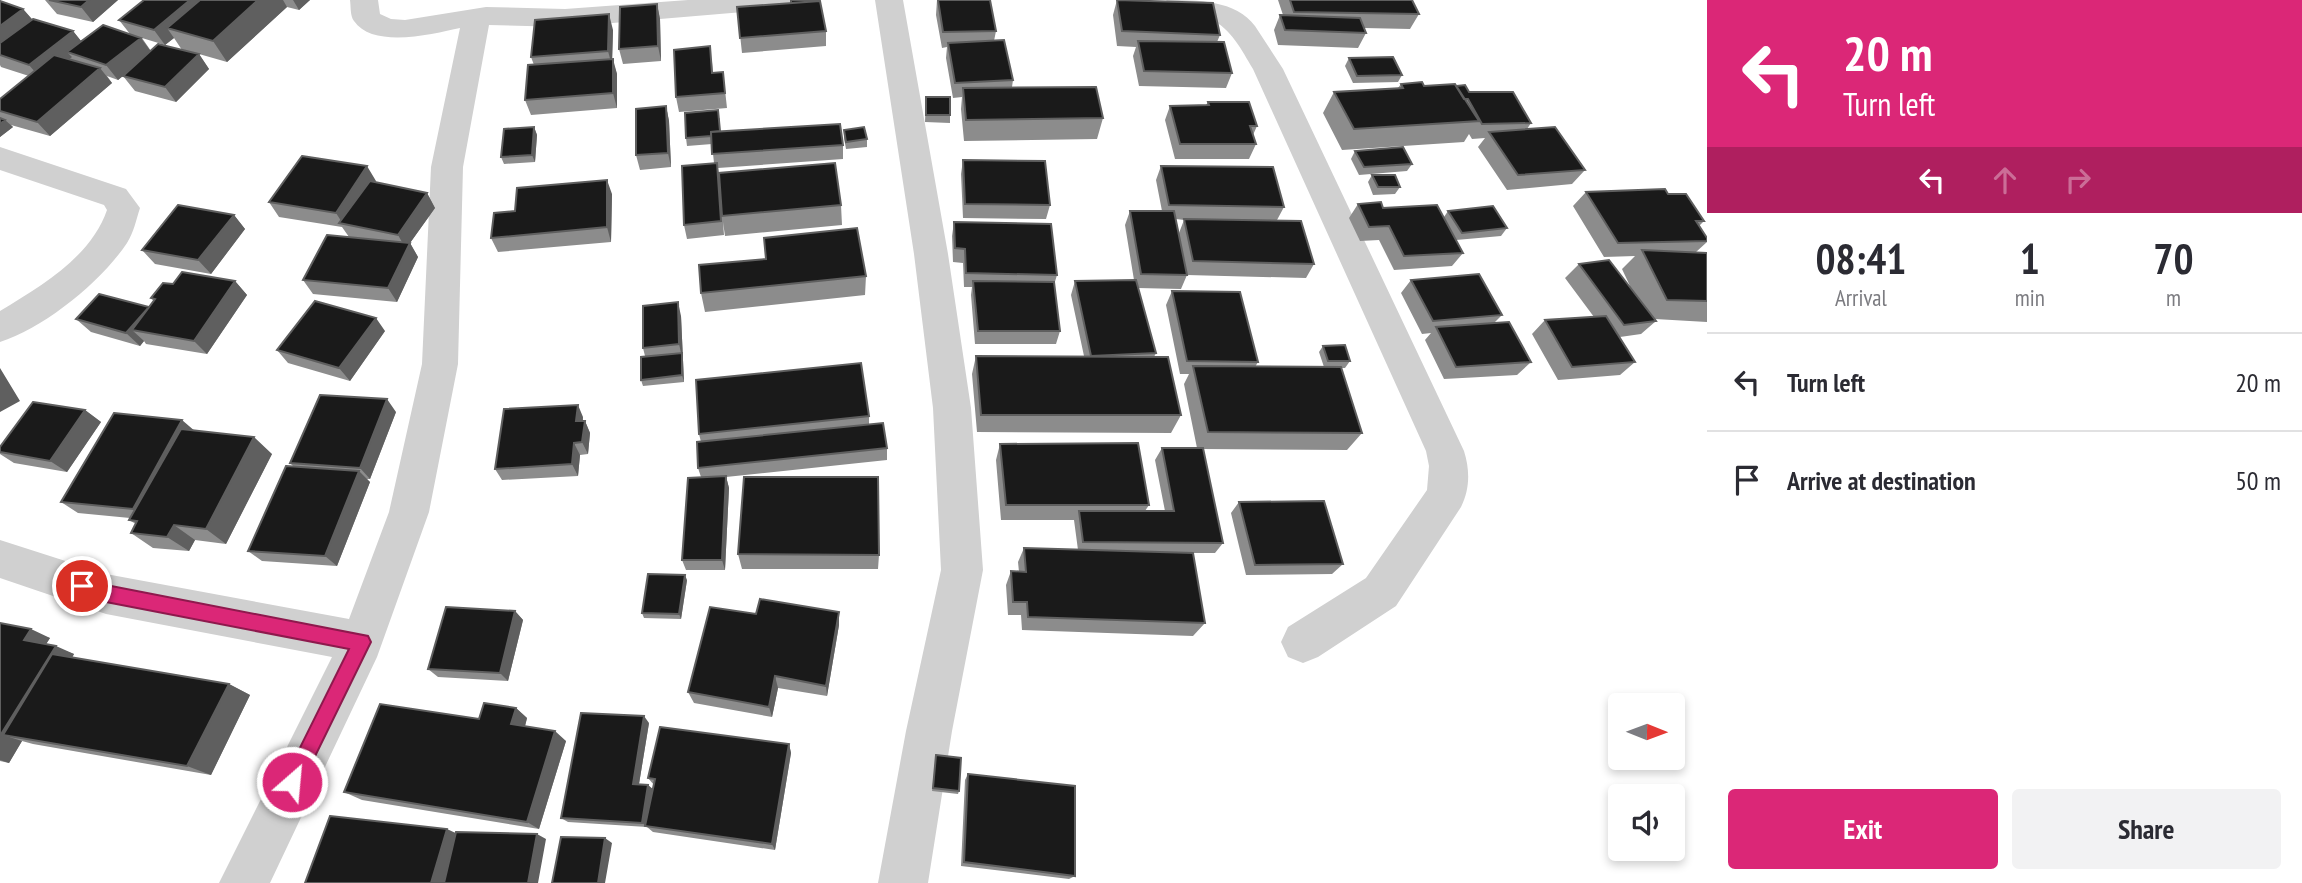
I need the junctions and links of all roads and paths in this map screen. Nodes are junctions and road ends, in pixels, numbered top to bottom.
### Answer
1 (364, 0) edge
2 (778, 0) edge
3 (889, 0) edge
4 (1180, 0) edge
5 (476, 17) junction
6 (0, 158) edge
7 (0, 328) edge
8 (0, 559) edge
9 (362, 642) junction
10 (1303, 642) dead end
11 (244, 883) edge
12 (903, 883) edge

1 - 5 street
2 - 5 street
3 - 12 street
4 - 10 street
5 - 9 street
6 - 7 street
8 - 9 street
9 - 11 street

